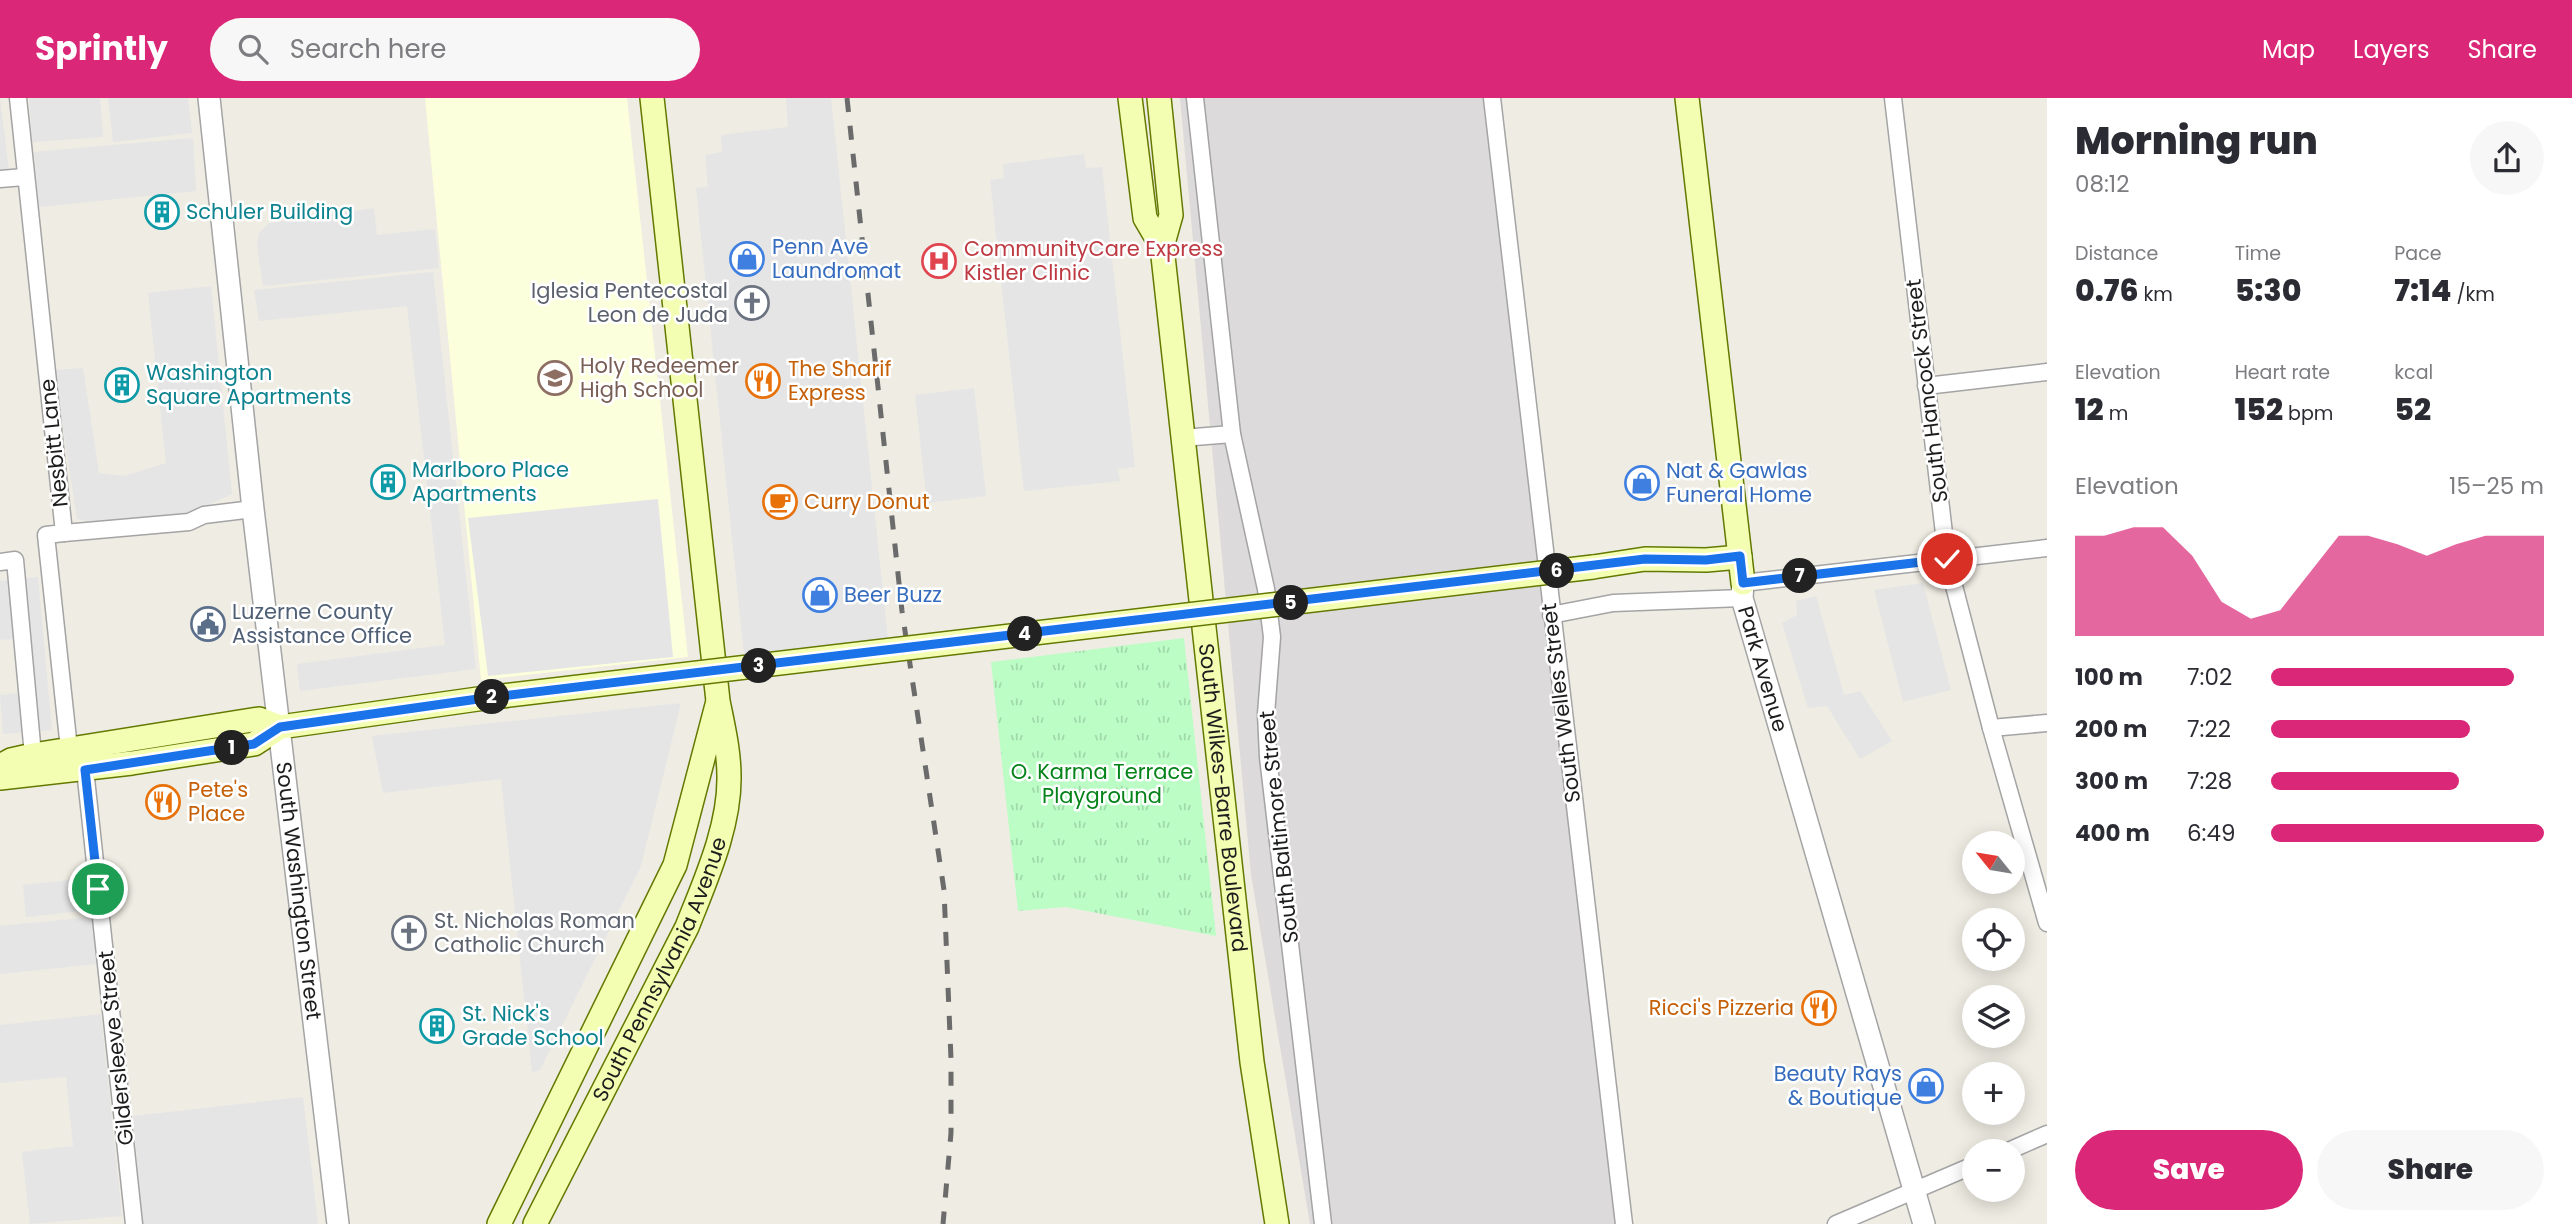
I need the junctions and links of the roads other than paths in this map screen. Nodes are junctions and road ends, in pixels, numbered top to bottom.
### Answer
1 (18, 98) edge
2 (209, 98) edge
3 (652, 98) edge
4 (1130, 98) edge
5 (1159, 98) edge
6 (1195, 98) edge
7 (1492, 98) edge
8 (1686, 98) edge
9 (1893, 98) edge
10 (24, 177) junction
11 (0, 179) edge
12 (1162, 247) junction
13 (2047, 372) edge
14 (1926, 386) junction
15 (1232, 434) junction
16 (1182, 438) junction
17 (253, 509) junction
18 (64, 533) junction
19 (2047, 548) edge
20 (1740, 556) junction
21 (1947, 559) junction
22 (0, 562) edge
23 (1743, 591) junction
24 (1551, 615) junction
25 (718, 701) junction
26 (2047, 723) edge
27 (280, 727) junction
28 (1991, 728) junction
29 (33, 755) junction
30 (77, 759) junction
31 (0, 766) edge
32 (0, 779) edge
33 (2047, 923) edge
34 (2047, 1134) edge
35 (2025, 1144) edge
36 (1962, 1170) edge
37 (1914, 1191) junction
38 (134, 1224) edge
39 (338, 1224) edge
40 (499, 1224) edge
41 (535, 1224) edge
42 (1277, 1224) edge
43 (1323, 1224) edge
44 (1624, 1224) edge
45 (1836, 1224) edge
46 (1924, 1224) edge

1 - 10 street, Nesbitt Lane
2 - 17 street, South Washington Street
3 - 25 main road, South Pennsylvania Avenue
4 - 12 main road, South Wilkes-Barre Boulevard
5 - 12 main road, South Wilkes-Barre Boulevard
6 - 15 street, South Baltimore Street
7 - 24 street, South Welles Street
8 - 20 main road, Park Avenue
9 - 14 street, South Hancock Street
10 - 11 street
10 - 18 street, Nesbitt Lane
12 - 16 main road, South Wilkes-Barre Boulevard
13 - 14 street
14 - 21 street, South Hancock Street
15 - 16 street
15 - 43 street, South Baltimore Street
16 - 42 main road, South Wilkes-Barre Boulevard
17 - 18 street
17 - 27 street, South Washington Street
18 - 30 street, Nesbitt Lane
19 - 21 street
20 - 23 main road, Park Avenue
20 - 27 main road, bridge
21 - 23 street
21 - 28 street, South Hancock Street
22 - 29 street
23 - 24 street
23 - 37 street, Park Avenue
24 - 44 street, South Welles Street
25 - 40 main road, South Pennsylvania Avenue
25 - 41 main road, South Pennsylvania Avenue
26 - 28 street
27 - 30 main road
27 - 39 street, South Washington Street
28 - 33 street, South Hancock Street
29 - 30 main road
29 - 31 main road
30 - 32 main road
30 - 38 street, Gildersleeve Street
34 - 35 street
36 - 37 street
37 - 45 street
37 - 46 street, Park Avenue

